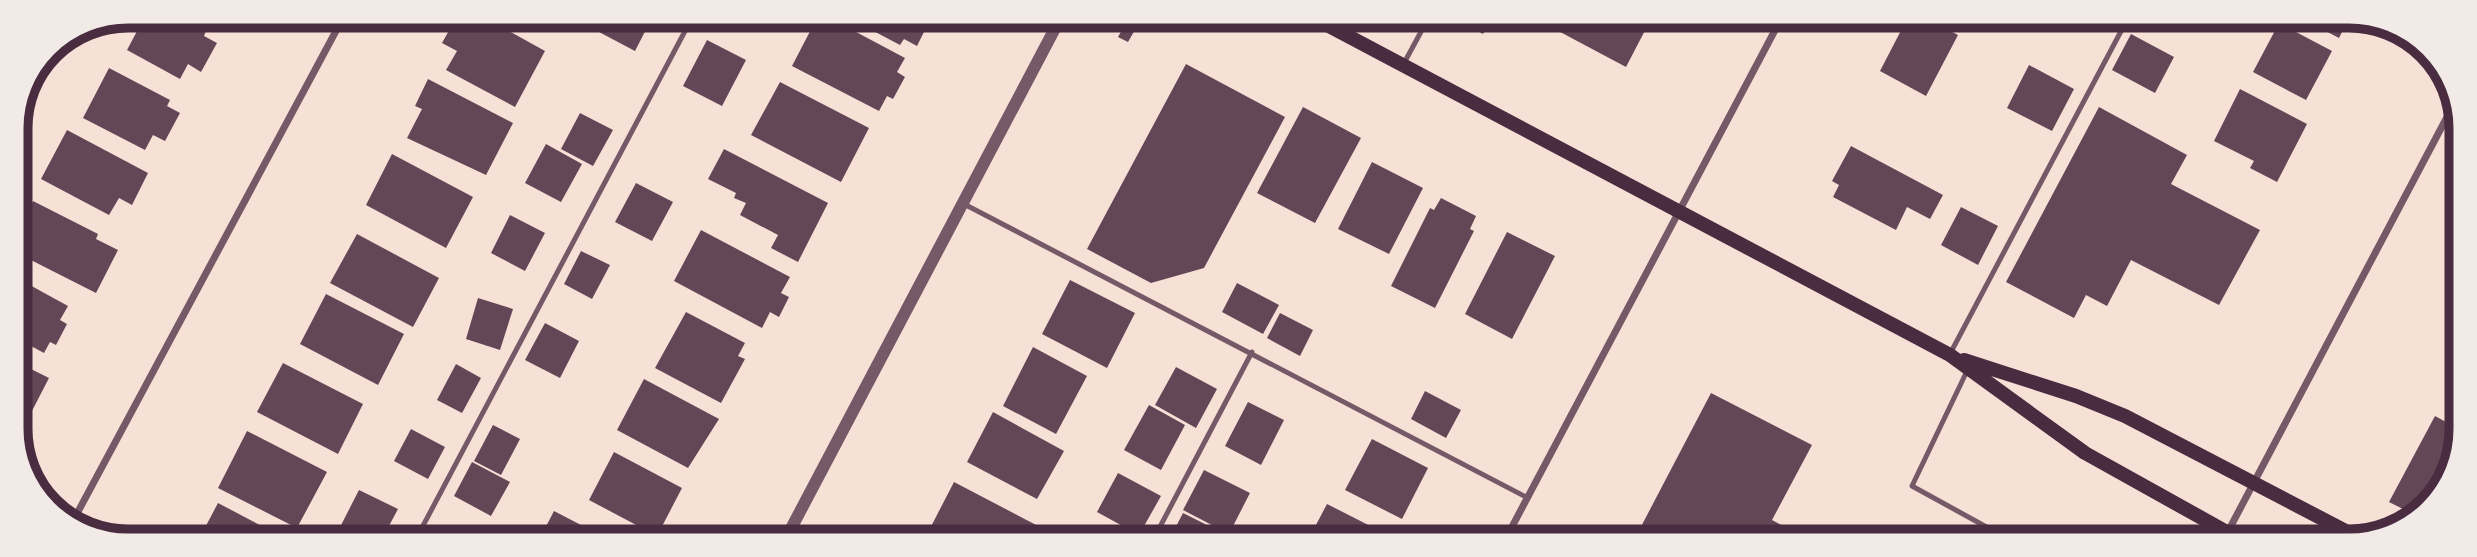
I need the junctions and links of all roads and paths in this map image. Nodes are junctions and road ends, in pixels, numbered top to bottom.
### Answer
1 (338, 28) edge
2 (687, 28) edge
3 (1055, 28) edge
4 (1333, 28) edge
5 (1423, 28) edge
6 (1776, 28) edge
7 (2123, 28) edge
8 (1403, 65) junction
9 (2448, 116) edge
10 (962, 203) junction
11 (1679, 211) junction
12 (1252, 352) junction
13 (1950, 355) junction
14 (1968, 368) junction
15 (2255, 482) junction
16 (1528, 498) junction
17 (77, 514) edge
18 (421, 529) edge
19 (791, 529) edge
20 (1159, 529) edge
21 (1511, 529) edge
22 (1990, 529) edge
23 (2212, 529) edge
24 (2229, 529) edge
25 (2342, 529) edge

1 - 17 street
2 - 18 lane
3 - 10 street
4 - 8 main road
5 - 8 lane
6 - 11 street
7 - 13 lane
8 - 11 main road
9 - 15 street
10 - 12 lane
10 - 19 street
11 - 13 main road
11 - 16 street
12 - 16 lane
12 - 20 lane
13 - 14 main road
13 - 15 main road
14 - 22 lane
14 - 23 main road
15 - 24 street
15 - 25 main road
16 - 21 street

